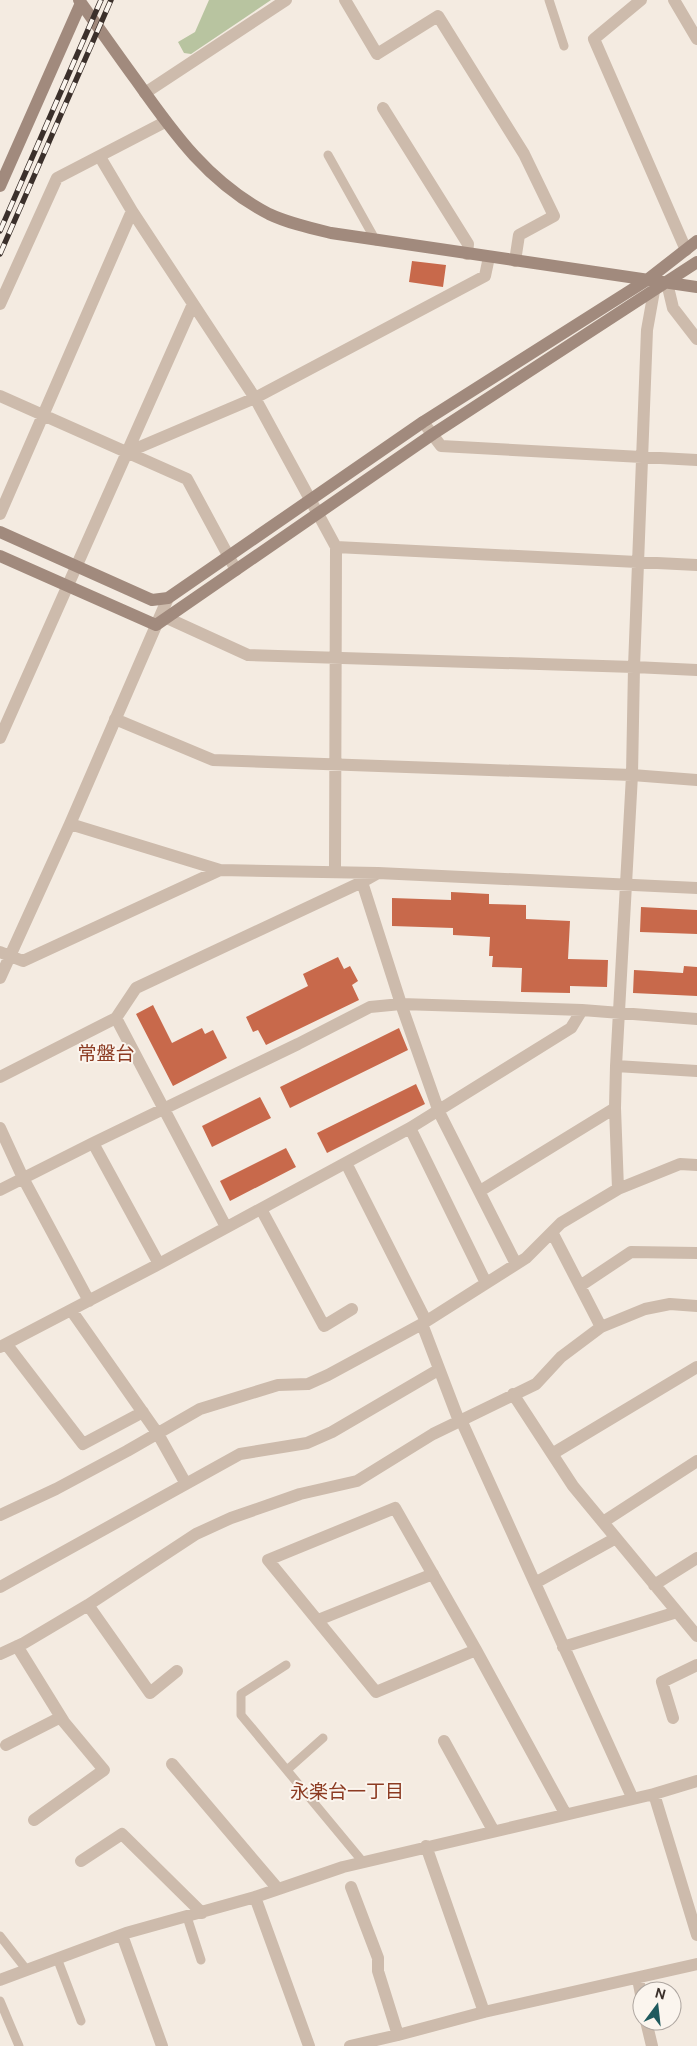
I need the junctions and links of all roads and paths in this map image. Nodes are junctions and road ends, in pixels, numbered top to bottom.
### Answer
1 (286, 0) edge
2 (345, 0) edge
3 (549, 0) edge
4 (641, 0) edge
5 (674, 0) edge
6 (80, 2) edge
7 (697, 39) edge
8 (564, 46) dead end
9 (145, 93) junction
10 (383, 108) dead end
11 (165, 122) junction
12 (328, 155) dead end
13 (100, 157) junction
14 (0, 186) edge
15 (132, 211) junction
16 (376, 241) junction
17 (697, 241) edge
18 (686, 250) junction
19 (467, 254) junction
20 (489, 257) junction
21 (514, 261) junction
22 (697, 262) edge
23 (667, 283) junction
24 (650, 286) junction
25 (697, 287) edge
26 (0, 304) edge
27 (193, 304) junction
28 (697, 339) edge
29 (0, 396) edge
30 (255, 398) junction
31 (43, 414) junction
32 (422, 422) junction
33 (433, 434) junction
34 (128, 452) junction
35 (642, 457) junction
36 (697, 460) edge
37 (310, 500) junction
38 (1, 511) edge
39 (317, 514) junction
40 (0, 532) edge
41 (336, 547) junction
42 (0, 556) edge
43 (229, 556) junction
44 (638, 562) junction
45 (697, 565) edge
46 (77, 567) junction
47 (236, 570) junction
48 (68, 586) junction
49 (168, 598) junction
50 (167, 618) junction
51 (156, 625) junction
52 (336, 658) junction
53 (634, 667) junction
54 (697, 670) edge
55 (115, 718) junction
56 (0, 738) edge
57 (335, 764) junction
58 (632, 775) junction
59 (697, 780) edge
60 (70, 824) junction
61 (220, 870) junction
62 (335, 872) junction
63 (378, 873) junction
64 (362, 882) junction
65 (627, 884) junction
66 (697, 888) edge
67 (5, 954) edge
68 (0, 978) edge
69 (401, 1004) junction
70 (582, 1010) junction
71 (619, 1013) junction
72 (116, 1018) junction
73 (697, 1019) edge
74 (616, 1066) junction
75 (697, 1071) edge
76 (0, 1077) edge
77 (164, 1108) junction
78 (615, 1108) junction
79 (439, 1112) junction
80 (0, 1128) edge
81 (410, 1128) junction
82 (93, 1143) junction
83 (346, 1163) junction
84 (697, 1165) edge
85 (23, 1178) junction
86 (618, 1189) junction
87 (0, 1190) edge
88 (480, 1191) junction
89 (261, 1209) junction
90 (226, 1227) junction
91 (552, 1232) junction
92 (697, 1253) edge
93 (158, 1264) junction
94 (516, 1264) junction
95 (486, 1283) junction
96 (580, 1286) junction
97 (88, 1301) junction
98 (697, 1306) edge
99 (71, 1310) junction
100 (352, 1310) dead end
101 (424, 1322) junction
102 (601, 1328) junction
103 (2, 1346) edge
104 (697, 1367) edge
105 (438, 1370) junction
106 (513, 1394) junction
107 (143, 1412) junction
108 (460, 1420) junction
109 (158, 1434) junction
110 (552, 1454) junction
111 (697, 1461) edge
112 (186, 1484) junction
113 (0, 1515) edge
114 (603, 1522) junction
115 (616, 1538) junction
116 (697, 1558) edge
117 (433, 1574) junction
118 (535, 1583) junction
119 (654, 1584) junction
120 (0, 1587) edge
121 (88, 1605) junction
122 (677, 1612) junction
123 (318, 1620) junction
124 (697, 1636) edge
125 (17, 1646) junction
126 (563, 1648) junction
127 (476, 1650) junction
128 (0, 1654) edge
129 (286, 1665) dead end
130 (697, 1665) edge
131 (178, 1671) dead end
132 (61, 1717) junction
133 (674, 1718) dead end
134 (322, 1738) dead end
135 (444, 1741) dead end
136 (6, 1745) dead end
137 (172, 1764) dead end
138 (287, 1770) junction
139 (697, 1782) edge
140 (654, 1794) junction
141 (632, 1797) junction
142 (565, 1813) junction
143 (34, 1820) dead end
144 (494, 1830) junction
145 (426, 1846) junction
146 (81, 1861) dead end
147 (363, 1862) junction
148 (351, 1886) dead end
149 (278, 1889) junction
150 (254, 1898) junction
151 (202, 1913) junction
152 (187, 1917) junction
153 (122, 1935) junction
154 (0, 1936) edge
155 (697, 1936) edge
156 (57, 1958) junction
157 (201, 1960) dead end
158 (697, 1964) edge
159 (26, 1969) junction
160 (638, 1978) junction
161 (0, 1980) edge
162 (639, 1981) edge
163 (0, 2001) edge
164 (484, 2012) junction
165 (81, 2021) dead end
166 (648, 2031) edge
167 (398, 2035) junction
168 (20, 2046) edge
169 (162, 2046) edge
170 (310, 2046) edge
171 (350, 2046) edge
172 (652, 2046) edge

1 - 9 street
2 - 21 street
3 - 8 lane
4 - 18 street
5 - 7 street
6 - 9 street
6 - 14 street
9 - 11 street
10 - 19 street
11 - 13 street
11 - 16 street
12 - 16 lane
13 - 15 street
13 - 26 street
15 - 27 street
15 - 31 street
16 - 19 street
17 - 18 street
18 - 24 street
19 - 20 street
20 - 21 street
20 - 30 street
21 - 24 street
22 - 23 street
23 - 24 street
23 - 25 street
23 - 28 street
24 - 32 street
24 - 33 street
24 - 35 street
27 - 30 street
27 - 34 street
29 - 31 street
30 - 34 street
30 - 37 street
31 - 34 street
31 - 38 street
32 - 33 street
32 - 37 street
33 - 35 street
33 - 39 street
34 - 43 street
34 - 46 street
35 - 36 street
35 - 44 street
37 - 39 street
37 - 43 street
39 - 41 street
39 - 47 street
40 - 46 street
41 - 44 street
41 - 52 street
42 - 48 street
43 - 47 street
43 - 49 street
44 - 45 street
44 - 53 street
46 - 48 street
46 - 49 street
47 - 50 street
48 - 51 street
48 - 56 street
49 - 51 street
50 - 51 street
50 - 52 street
51 - 55 street
52 - 53 street
52 - 57 street
53 - 54 street
53 - 58 street
55 - 57 street
55 - 60 street
57 - 58 street
57 - 62 street
58 - 59 street
58 - 65 street
60 - 61 street
60 - 67 street
61 - 62 street
61 - 67 street
62 - 63 street
63 - 64 street
63 - 65 street
64 - 69 street
64 - 72 street
65 - 66 street
65 - 71 street
67 - 68 street
69 - 70 street
69 - 77 street
69 - 79 street
70 - 71 street
70 - 79 street
71 - 73 street
71 - 74 street
72 - 76 street
72 - 77 street
74 - 75 street
74 - 78 street
77 - 82 street
77 - 90 street
78 - 86 street
78 - 88 street
79 - 81 street
79 - 88 street
80 - 85 street
81 - 83 street
81 - 95 street
82 - 85 street
82 - 93 street
83 - 89 street
83 - 101 street
84 - 86 street
85 - 87 street
85 - 97 street
86 - 91 street
88 - 94 street
89 - 90 street
89 - 100 street
90 - 93 street
91 - 94 street
91 - 96 street
92 - 96 street
93 - 97 street
94 - 95 street
95 - 101 street
96 - 102 street
97 - 99 street
98 - 102 street
99 - 103 street
99 - 107 street
101 - 105 street
101 - 109 street
102 - 106 street
103 - 107 street
104 - 110 street
105 - 108 street
105 - 112 street
106 - 108 street
106 - 110 street
107 - 109 street
108 - 118 street
108 - 121 street
109 - 112 street
109 - 113 street
110 - 114 street
111 - 114 street
112 - 120 street
114 - 115 street
115 - 118 street
115 - 119 street
116 - 119 street
117 - 123 street
117 - 123 street
117 - 127 street
118 - 126 street
119 - 122 street
121 - 125 street
121 - 131 street
122 - 124 street
122 - 126 street
123 - 127 street
125 - 128 street
125 - 132 street
126 - 141 street
127 - 142 street
129 - 138 lane
130 - 133 street
132 - 136 street
132 - 143 street
134 - 138 lane
135 - 144 street
137 - 149 street
138 - 147 lane
139 - 140 street
140 - 141 street
140 - 155 street
141 - 142 street
142 - 144 street
144 - 145 street
145 - 147 street
145 - 164 street
146 - 151 street
147 - 149 street
148 - 167 street
149 - 150 street
150 - 151 street
150 - 170 street
151 - 152 street
152 - 153 street
152 - 157 lane
153 - 156 street
153 - 169 street
154 - 159 lane
156 - 159 street
156 - 165 lane
158 - 160 street
159 - 161 street
160 - 162 street
160 - 164 street
163 - 168 lane
164 - 167 street
166 - 172 street
167 - 171 street

